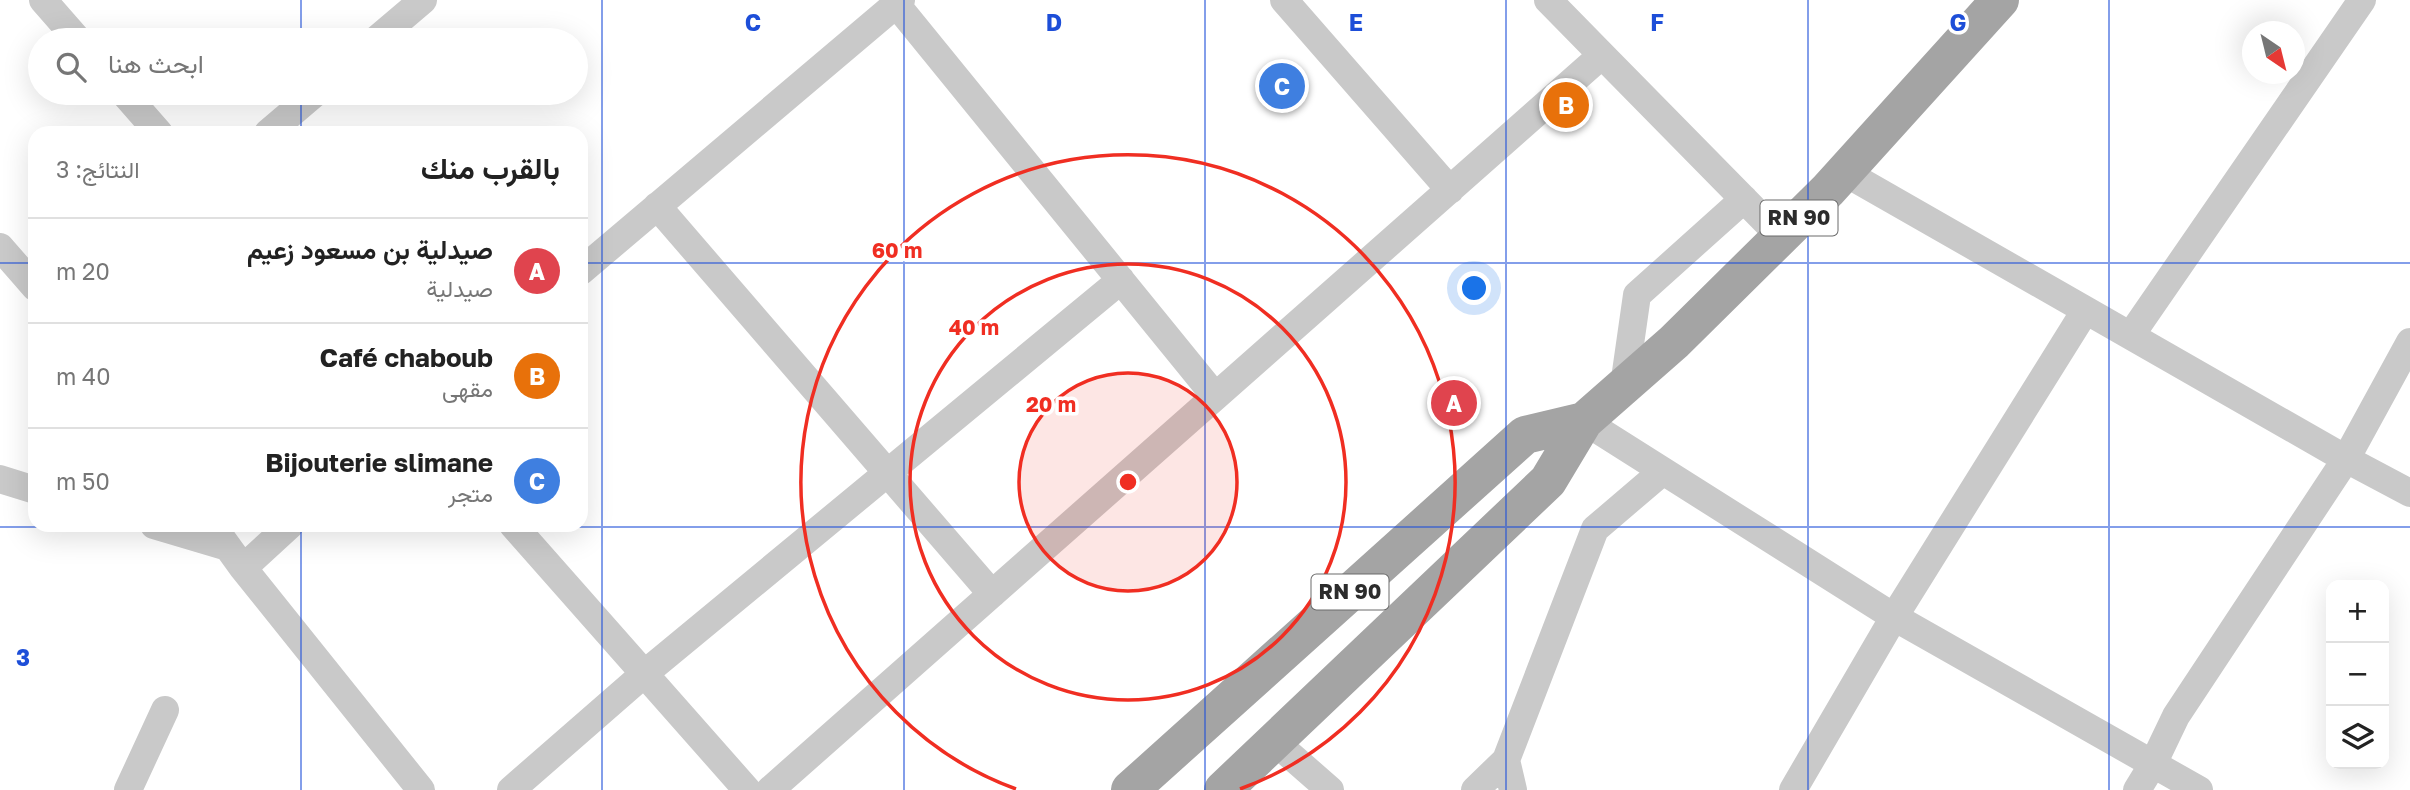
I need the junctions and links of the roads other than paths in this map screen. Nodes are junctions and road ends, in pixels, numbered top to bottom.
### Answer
1 (43, 0) edge
2 (423, 0) edge
3 (1284, 0) edge
4 (1548, 0) edge
5 (2000, 0) edge
6 (2362, 0) edge
7 (898, 2) edge
8 (68, 28) edge
9 (390, 28) edge
10 (1602, 55) junction
11 (134, 105) edge
12 (301, 105) edge
13 (153, 126) edge
14 (276, 126) edge
15 (1844, 173) junction
16 (1450, 190) junction
17 (1744, 199) junction
18 (657, 206) junction
19 (1780, 236) junction
20 (0, 247) edge
21 (588, 265) edge
22 (28, 279) edge
23 (1121, 280) junction
24 (2085, 311) junction
25 (2131, 335) junction
26 (2410, 342) edge
27 (1624, 386) junction
28 (1215, 396) junction
29 (1584, 421) junction
30 (2346, 459) junction
31 (1663, 471) junction
32 (887, 475) junction
33 (0, 479) edge
34 (28, 487) edge
35 (2410, 493) edge
36 (178, 532) edge
37 (270, 532) edge
38 (519, 532) edge
39 (228, 547) edge
40 (992, 594) junction
41 (1894, 617) junction
42 (644, 674) junction
43 (165, 710) dead end
44 (1274, 741) junction
45 (1506, 760) junction
46 (2153, 764) junction
47 (128, 790) edge
48 (421, 790) edge
49 (511, 790) edge
50 (747, 790) edge
51 (770, 790) edge
52 (1130, 790) edge
53 (1223, 790) edge
54 (1330, 790) edge
55 (1475, 790) edge
56 (1513, 790) edge
57 (1793, 790) edge
58 (2137, 790) edge
59 (2199, 790) edge

1 - 8 street
2 - 9 street
3 - 16 street
4 - 10 street
5 - 15 main road, RN 90
6 - 25 street
7 - 18 street
7 - 23 street
10 - 16 street
10 - 17 street
11 - 13 street
12 - 14 street
15 - 19 main road, RN 90
15 - 24 street
16 - 28 street
17 - 19 street
17 - 27 street
18 - 21 street
18 - 32 street
19 - 27 main road, RN 90
20 - 22 street
23 - 28 street
23 - 32 street
24 - 25 street
24 - 41 street
25 - 30 street
26 - 30 street
27 - 29 main road, RN 90
28 - 40 street
29 - 31 street
29 - 44 main road, RN 90
29 - 52 main road, RN 90
30 - 35 street
30 - 46 street
31 - 41 street
31 - 45 street
32 - 40 street
32 - 42 street
33 - 34 street
36 - 39 street
37 - 39 street
38 - 42 street
39 - 48 street
40 - 51 street
41 - 46 street
41 - 57 street
42 - 49 street
42 - 50 street
43 - 47 street
44 - 53 main road, RN 90
44 - 54 street
45 - 55 street
45 - 56 street
46 - 58 street
46 - 59 street

